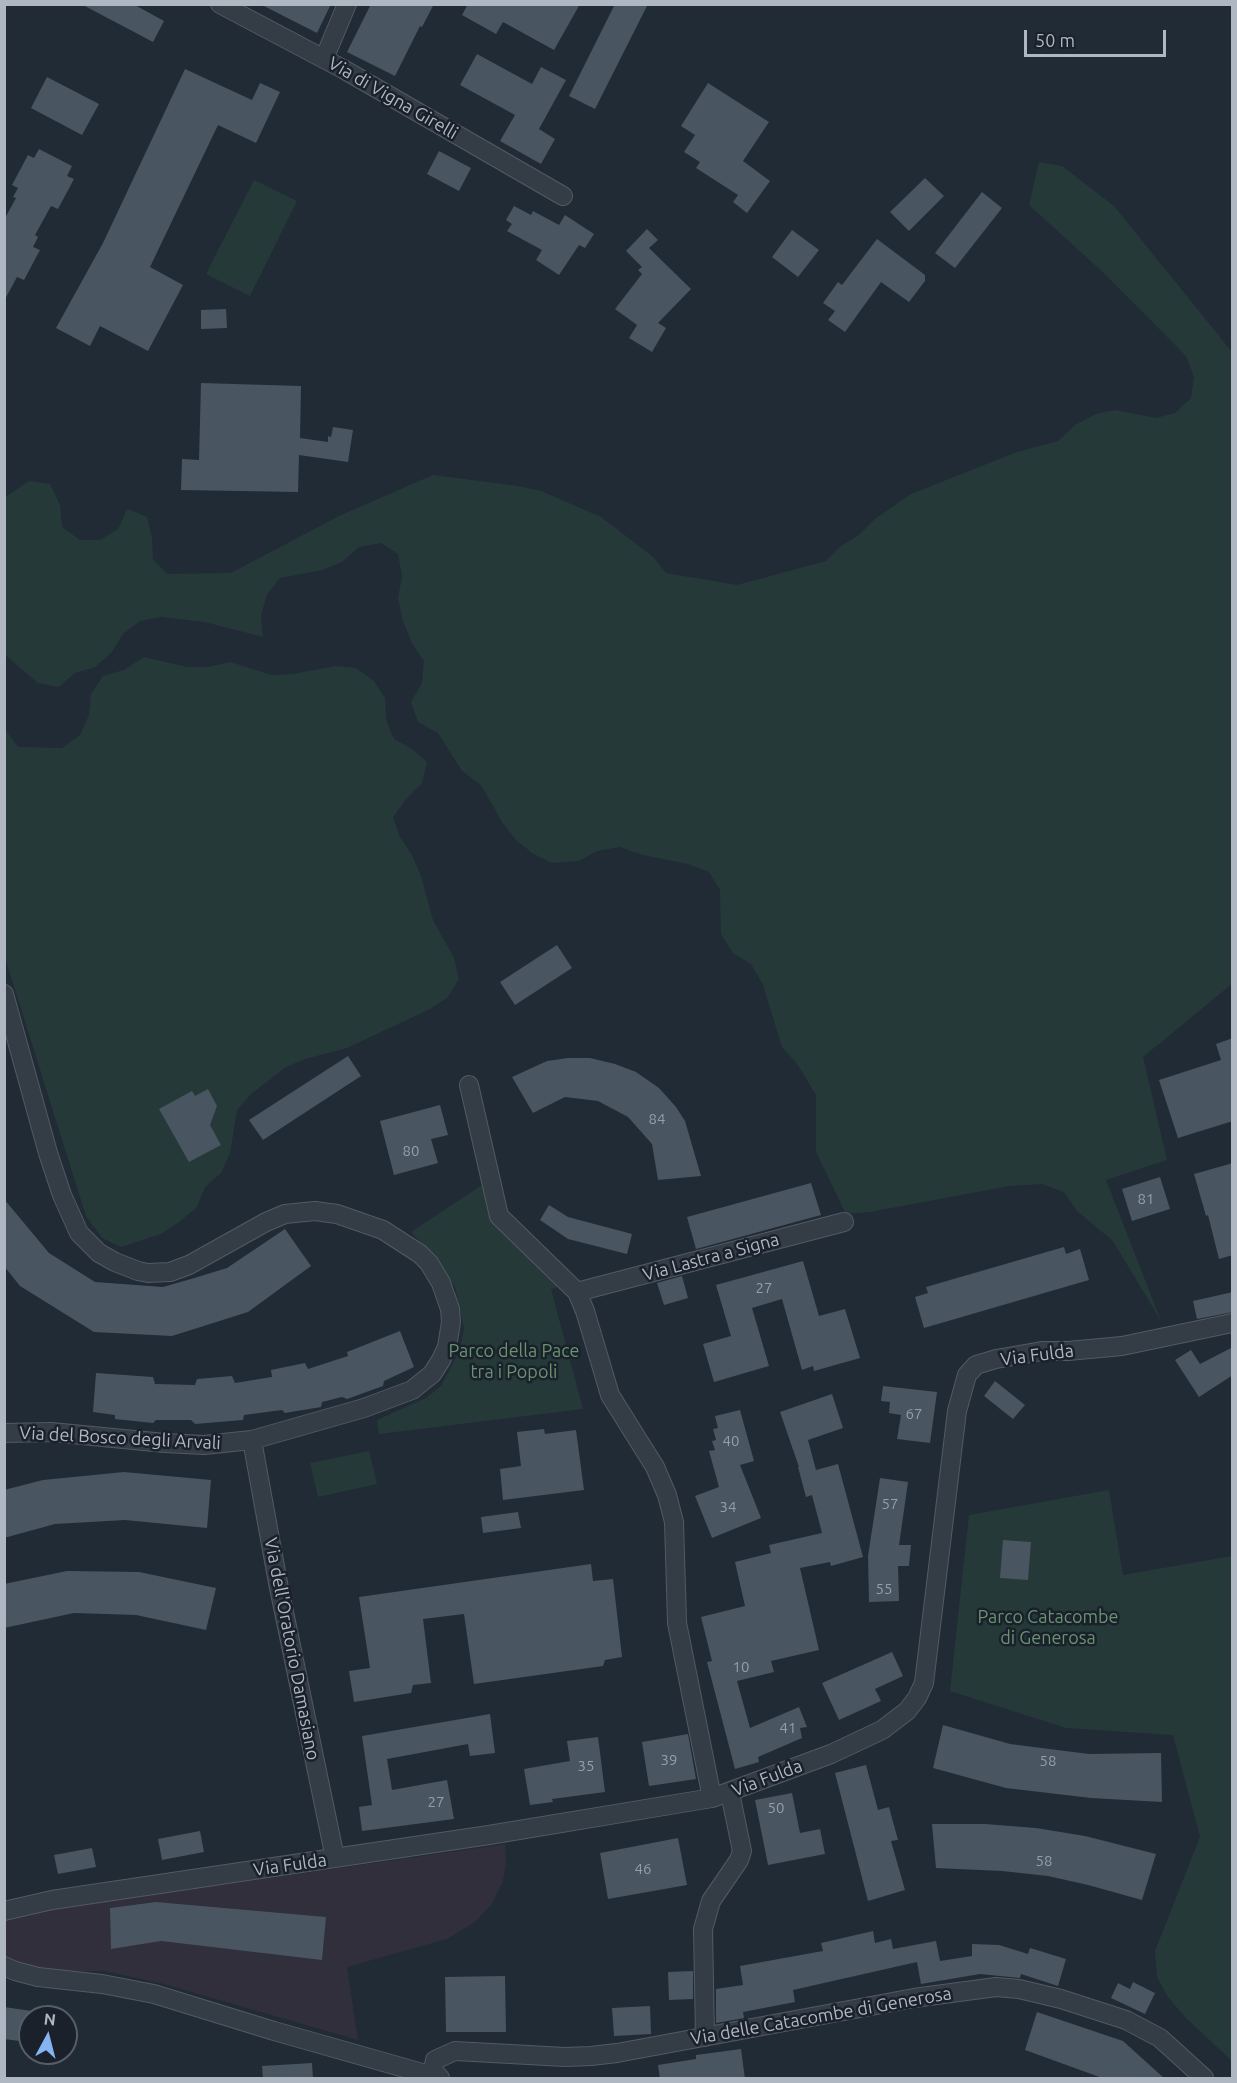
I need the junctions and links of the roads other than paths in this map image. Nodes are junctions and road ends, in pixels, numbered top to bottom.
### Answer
1 (220, 4) edge
2 (347, 4) edge
3 (324, 59) junction
4 (563, 196) dead end
5 (4, 994) edge
6 (468, 1085) dead end
7 (844, 1222) dead end
8 (577, 1292) junction
9 (1233, 1323) edge
10 (4, 1433) edge
11 (252, 1440) junction
12 (730, 1793) junction
13 (712, 1798) junction
14 (335, 1858) junction
15 (4, 1911) edge
16 (4, 1966) edge
17 (705, 2037) junction
18 (439, 2078) edge
19 (1204, 2079) edge

1 - 3 street, Via di Vigna Girelli
2 - 3 street
3 - 4 street, Via di Vigna Girelli
5 - 11 street, Via del Bosco degli Arvali
6 - 8 street
7 - 8 street, Via Lastra a Signa
8 - 13 street
9 - 12 street, Via Fulda
10 - 11 street, Via del Bosco degli Arvali
11 - 14 street, Via dell'Oratorio Damasiano
12 - 13 street, Via Fulda
12 - 17 street
13 - 14 street, Via Fulda
14 - 15 street, Via Fulda
16 - 18 street
17 - 18 street, Via delle Catacombe di Generosa
17 - 19 street, Via delle Catacombe di Generosa

